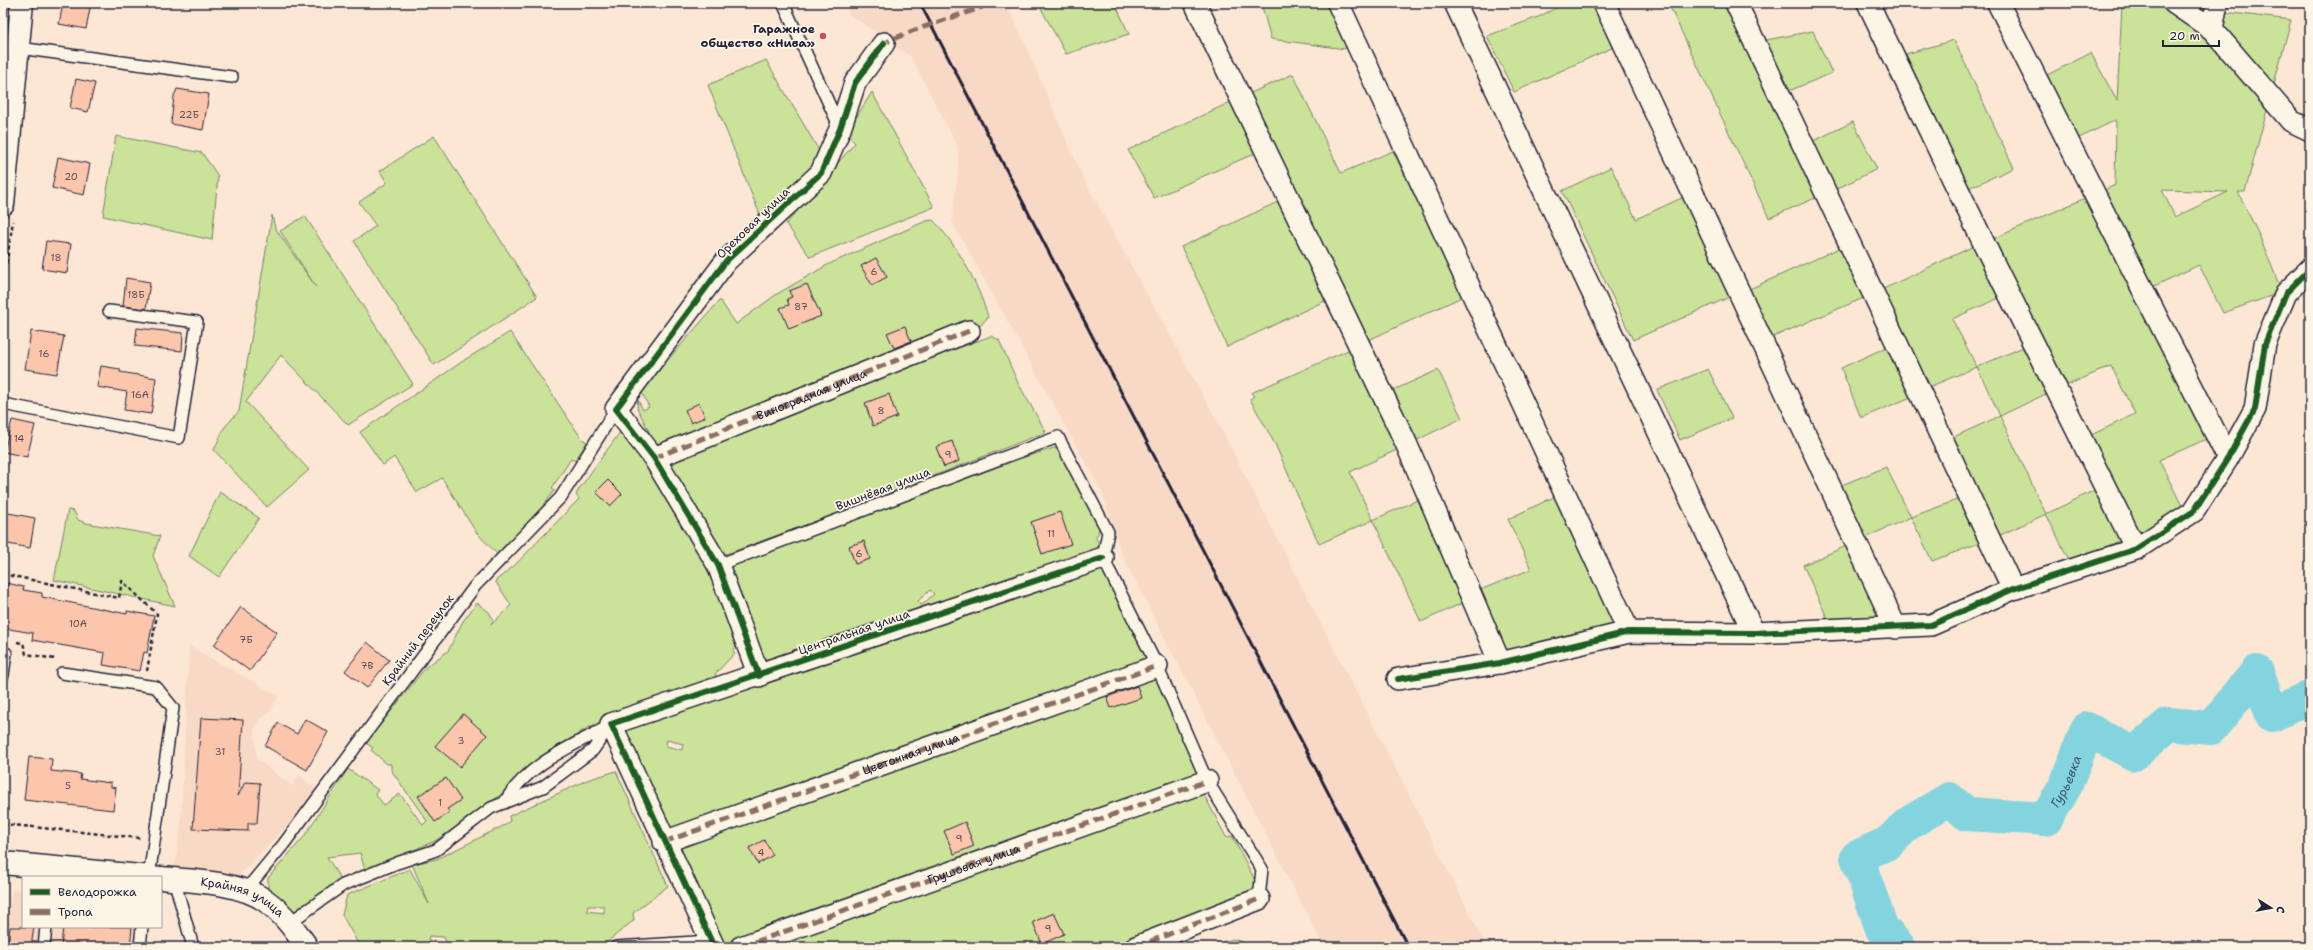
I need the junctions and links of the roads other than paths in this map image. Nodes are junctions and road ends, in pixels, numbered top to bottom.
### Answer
1 (22, 3) edge
2 (783, 3) edge
3 (1195, 3) edge
4 (1338, 3) edge
5 (1455, 3) edge
6 (1604, 3) edge
7 (1736, 3) edge
8 (1868, 3) edge
9 (1998, 3) edge
10 (2174, 3) edge
11 (2217, 3) edge
12 (2212, 28) junction
13 (884, 43) dead end
14 (19, 48) junction
15 (232, 77) dead end
16 (840, 129) junction
17 (2310, 130) edge
18 (3, 204) edge
19 (2310, 269) edge
20 (109, 311) dead end
21 (969, 331) dead end
22 (3, 404) edge
23 (616, 409) junction
24 (654, 458) junction
25 (2228, 458) junction
26 (2136, 550) junction
27 (1103, 558) junction
28 (718, 565) junction
29 (2012, 589) junction
30 (1896, 628) junction
31 (1629, 632) junction
32 (1754, 633) junction
33 (3, 653) edge
34 (1500, 663) junction
35 (1157, 666) junction
36 (62, 672) dead end
37 (3, 675) edge
38 (759, 676) junction
39 (1398, 679) dead end
40 (612, 724) junction
41 (1207, 781) junction
42 (504, 803) junction
43 (664, 842) junction
44 (3, 863) edge
45 (51, 872) edge
46 (130, 876) edge
47 (150, 876) edge
48 (168, 879) edge
49 (245, 891) junction
50 (1259, 899) joint
51 (289, 923) junction
52 (46, 928) edge
53 (142, 928) edge
54 (712, 944) edge
55 (44, 947) edge
56 (140, 947) edge
57 (193, 947) edge
58 (307, 947) edge
59 (616, 947) edge
60 (742, 947) edge
61 (1136, 947) edge

1 - 14 main road
2 - 16 lane
3 - 34 street
4 - 31 street
5 - 32 street
6 - 30 street
7 - 29 street
8 - 26 street
9 - 25 street
10 - 12 street
11 - 12 street
12 - 17 street
13 - 16 street, Ореховая улица
14 - 15 lane
14 - 18 main road
16 - 23 street, Ореховая улица
19 - 25 street
20 - 22 lane
21 - 24 street, Виноградная улица
23 - 24 street
23 - 49 lane, Крайний переулок
24 - 28 street
25 - 26 street
26 - 29 street
27 - 28 lane, Вишнёвая улица
27 - 35 lane
27 - 38 street, Центральная улица
28 - 38 street
29 - 30 street
30 - 32 street
31 - 32 street
31 - 34 street
33 - 37 lane
34 - 39 street
35 - 41 lane
35 - 43 street, Цветочная улица
36 - 47 lane
38 - 40 street, Центральная улица
40 - 42 lane
40 - 42 lane
40 - 43 street
41 - 50 lane
41 - 60 street, Грушовая улица
42 - 51 lane
43 - 54 street
44 - 45 main road
45 - 46 main road
48 - 49 main road, Крайняя улица
48 - 57 lane
49 - 51 main road, Крайняя улица
50 - 61 street
51 - 58 main road, Крайняя улица
52 - 55 lane
53 - 56 lane
54 - 59 lane

